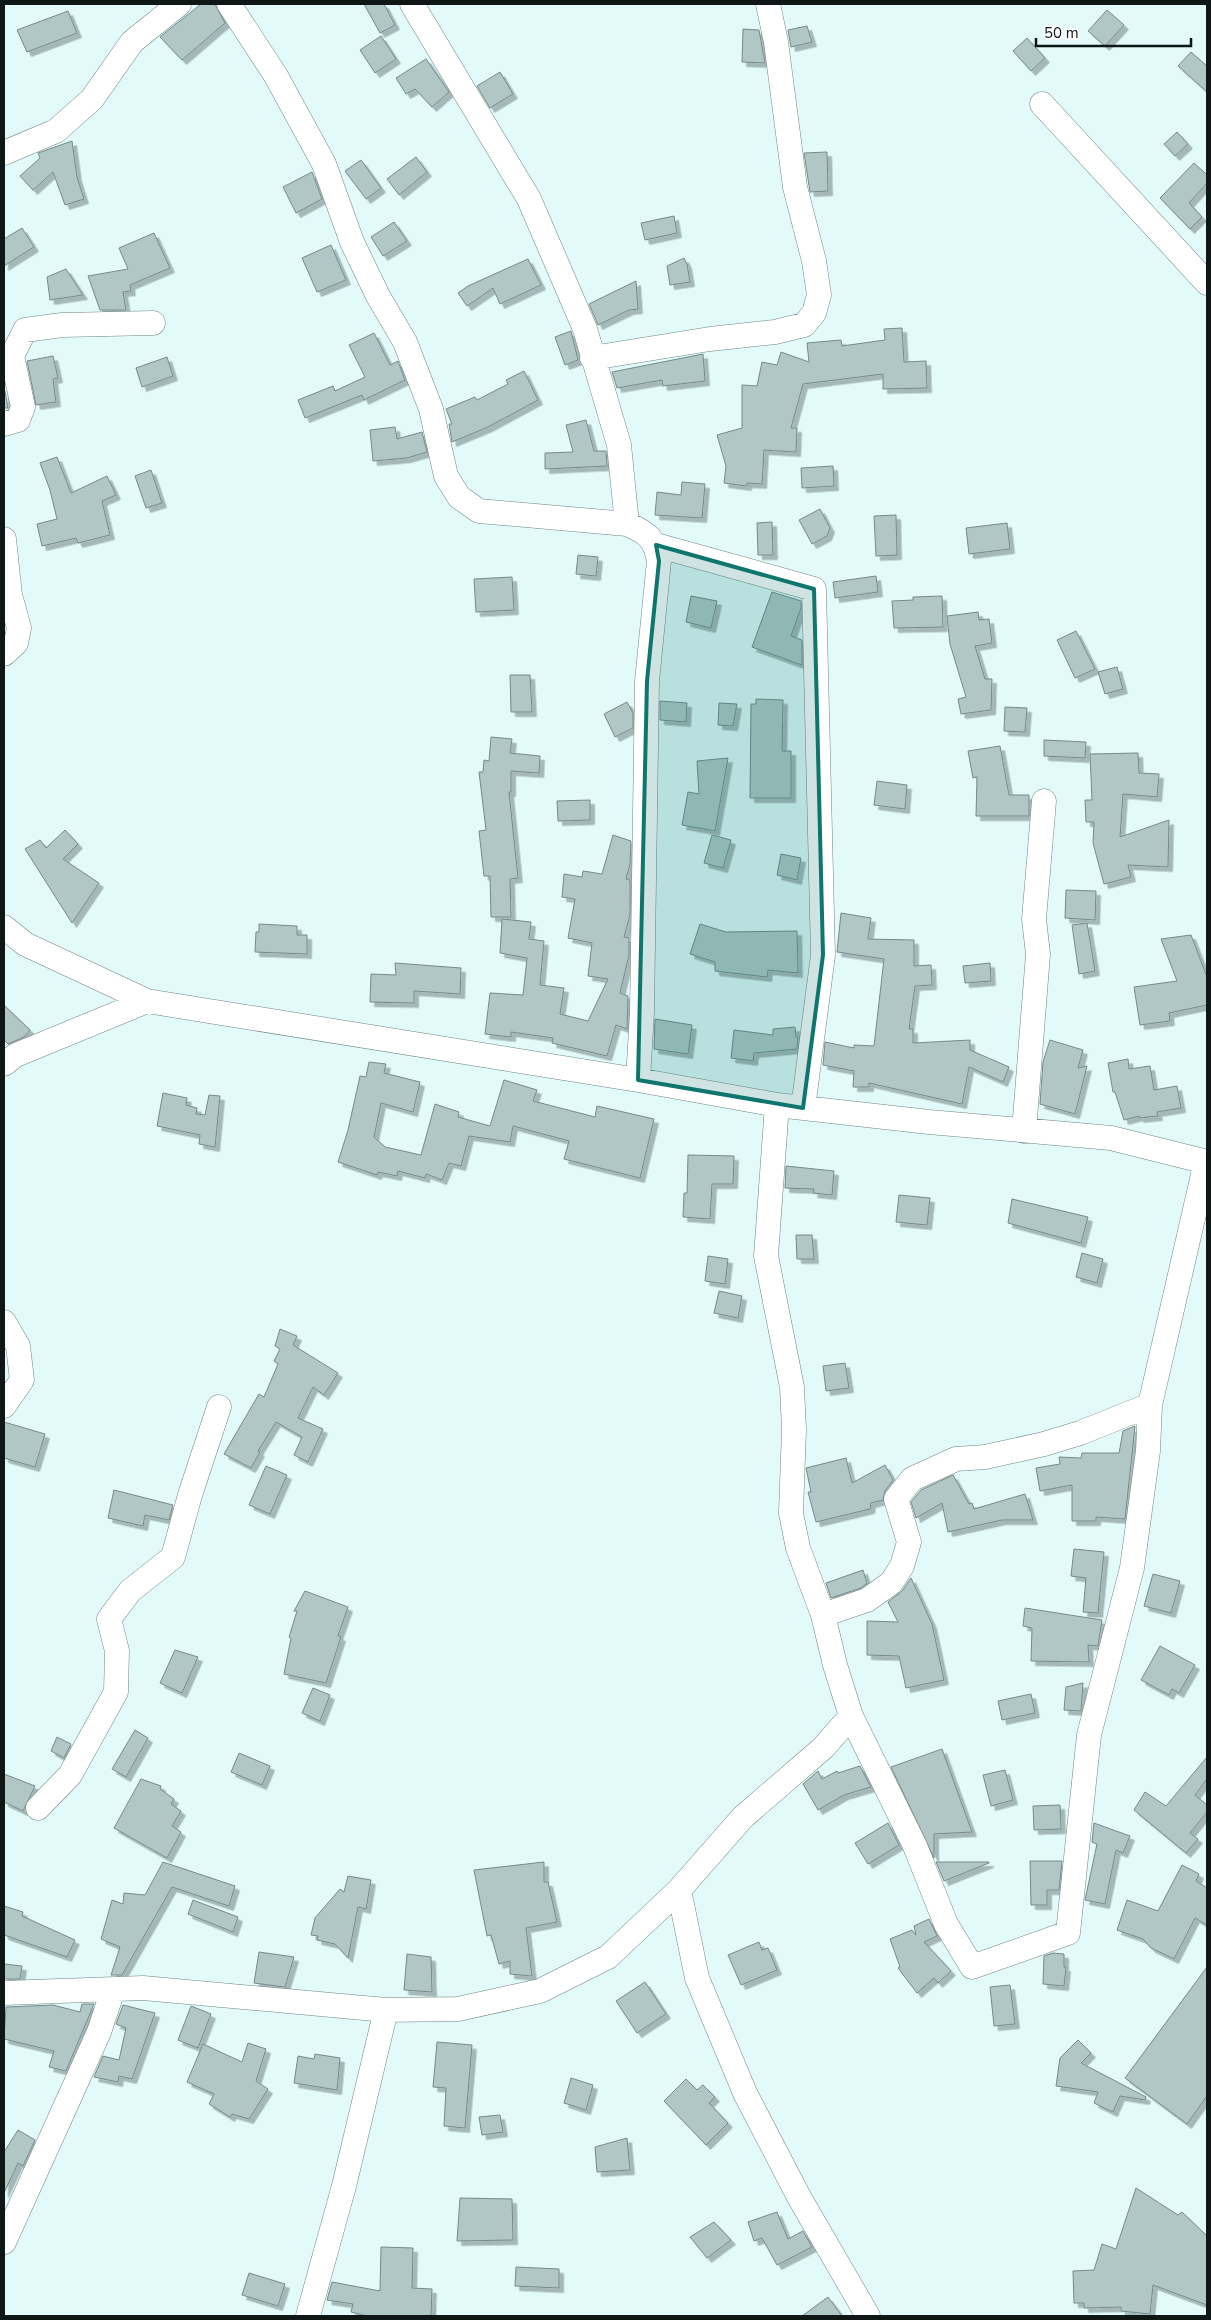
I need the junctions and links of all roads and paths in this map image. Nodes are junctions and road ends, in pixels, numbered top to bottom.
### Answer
1 (179, 4) edge
2 (229, 4) edge
3 (412, 4) edge
4 (768, 4) edge
5 (1042, 104) dead end
6 (4, 153) edge
7 (1207, 283) edge
8 (153, 323) dead end
9 (592, 358) junction
10 (4, 424) edge
11 (628, 524) junction
12 (4, 539) edge
13 (656, 545) junction
14 (4, 654) edge
15 (1044, 801) dead end
16 (4, 927) edge
17 (147, 1001) junction
18 (4, 1064) edge
19 (638, 1080) junction
20 (777, 1105) junction
21 (803, 1108) junction
22 (1024, 1131) junction
23 (1207, 1162) edge
24 (4, 1322) edge
25 (1150, 1405) junction
26 (4, 1406) edge
27 (219, 1407) dead end
28 (823, 1615) junction
29 (851, 1716) junction
30 (38, 1808) dead end
31 (679, 1890) junction
32 (113, 1990) junction
33 (4, 1993) edge
34 (386, 2010) junction
35 (4, 2242) edge
36 (308, 2316) edge
37 (868, 2316) edge

1 - 6 street
2 - 11 street
3 - 9 street
4 - 9 street
5 - 7 street
8 - 10 street
9 - 11 street
11 - 13 street
12 - 14 street
13 - 19 street
13 - 21 street
15 - 22 street
16 - 17 street
17 - 18 street
17 - 19 street
19 - 20 street
20 - 21 street
20 - 28 street
21 - 22 street
22 - 23 street
23 - 25 street
24 - 26 street
25 - 28 street
25 - 29 street
27 - 30 street
28 - 29 street
29 - 31 street
31 - 34 street
31 - 37 street
32 - 33 street
32 - 34 street
32 - 35 street
34 - 36 street

